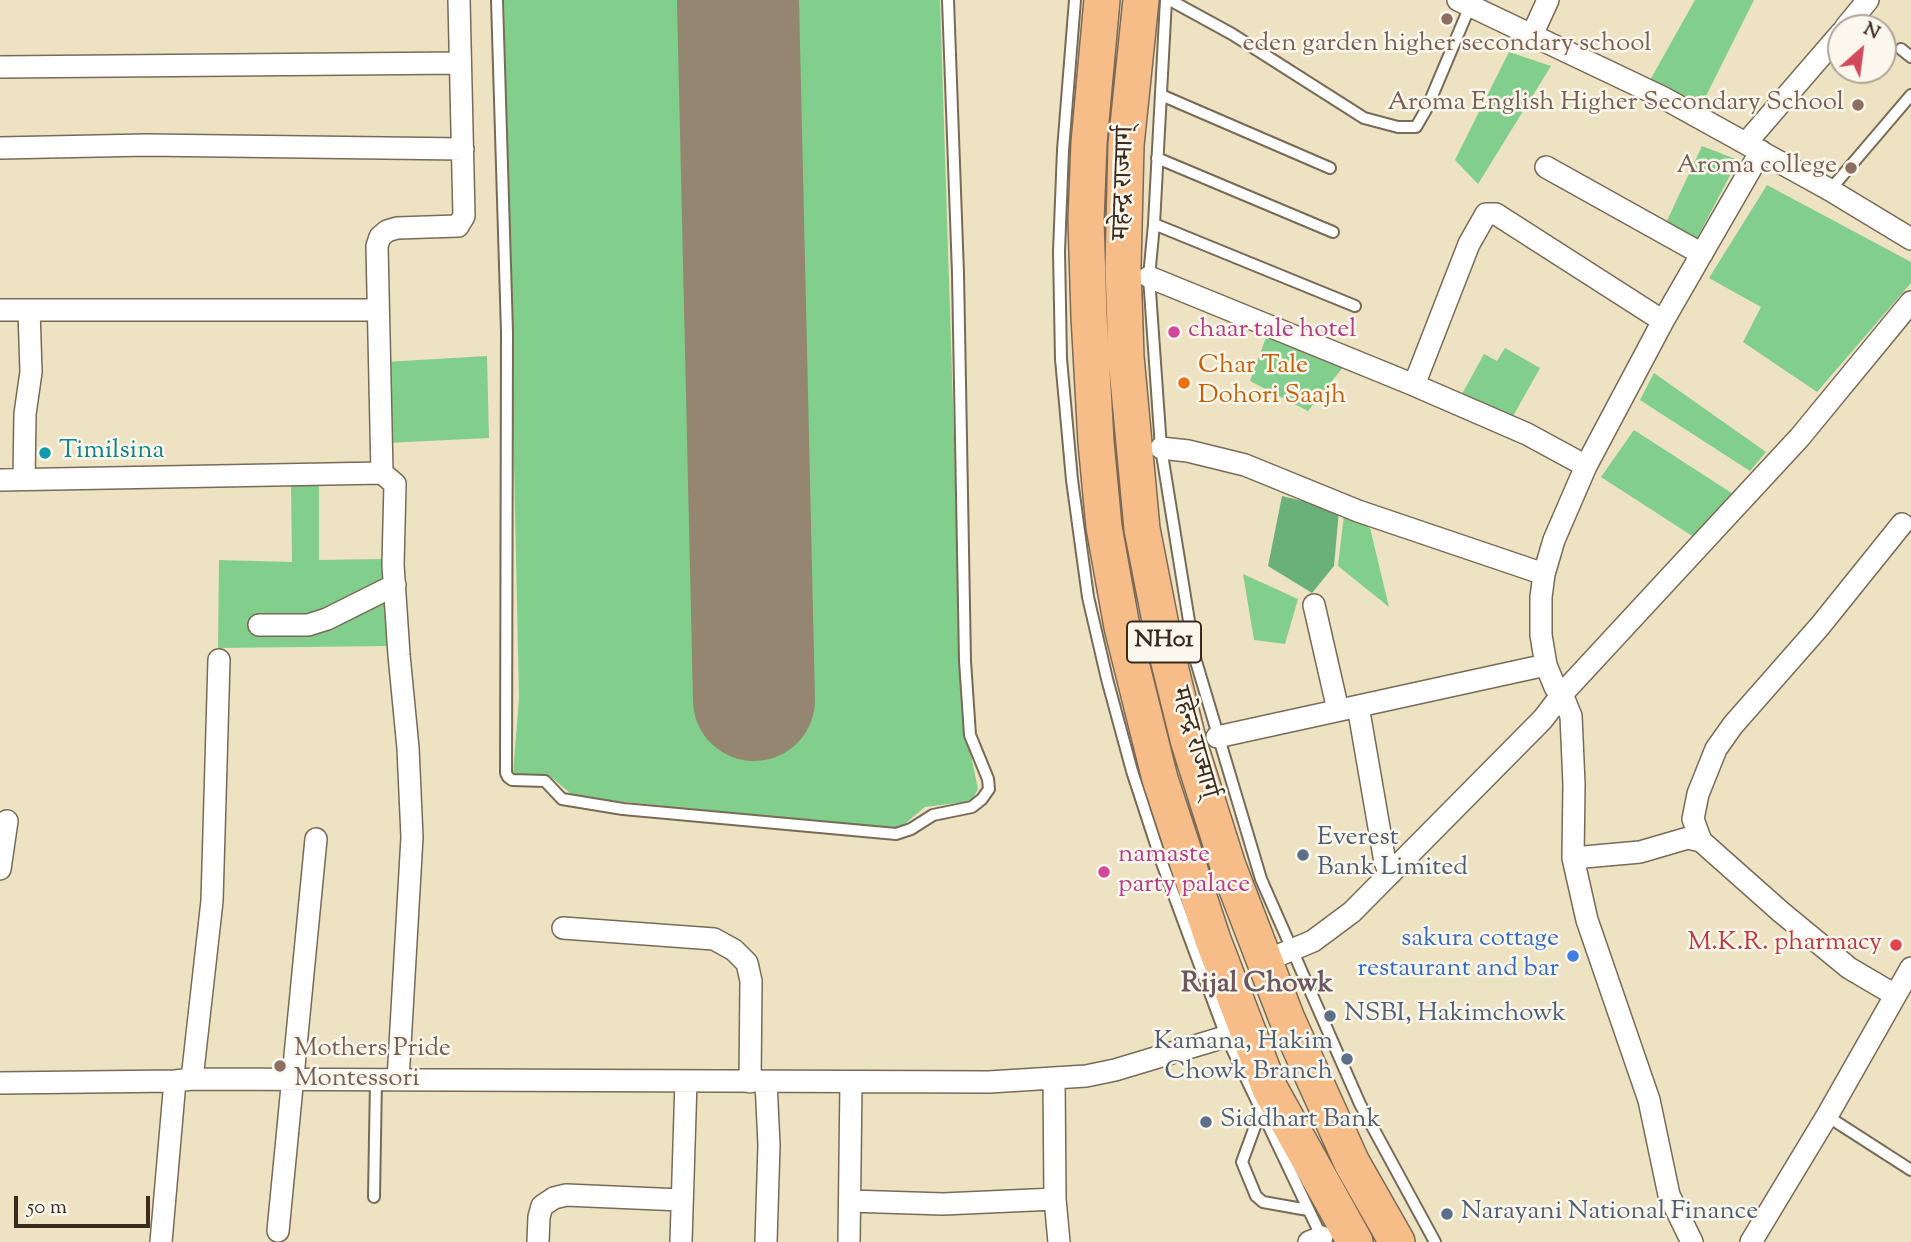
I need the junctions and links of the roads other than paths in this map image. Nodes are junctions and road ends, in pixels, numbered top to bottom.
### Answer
1 (459, 0) edge
2 (497, 0) edge
3 (948, 0) edge
4 (1075, 0) edge
5 (1101, 0) edge
6 (1141, 0) edge
7 (1168, 0) edge
8 (1548, 0) edge
9 (1868, 0) edge
10 (1464, 3) edge
11 (1856, 14) edge
12 (1532, 35) junction
13 (1901, 49) dead end
14 (1827, 51) edge
15 (1911, 57) edge
16 (460, 63) junction
17 (0, 67) edge
18 (1161, 95) junction
19 (1911, 95) edge
20 (1754, 147) junction
21 (0, 148) edge
22 (463, 149) junction
23 (1157, 158) junction
24 (1546, 167) dead end
25 (1330, 168) dead end
26 (1830, 190) junction
27 (1154, 224) junction
28 (1333, 232) dead end
29 (1911, 239) edge
30 (1702, 254) junction
31 (1149, 277) junction
32 (1911, 302) edge
33 (1355, 306) dead end
34 (0, 310) edge
35 (29, 310) junction
36 (377, 310) junction
37 (1664, 321) junction
38 (1414, 385) junction
39 (1161, 448) junction
40 (1586, 466) junction
41 (382, 473) junction
42 (24, 479) junction
43 (0, 480) edge
44 (1902, 524) dead end
45 (1544, 574) junction
46 (395, 585) junction
47 (1314, 605) dead end
48 (259, 625) dead end
49 (219, 660) dead end
50 (1546, 665) junction
51 (1562, 694) junction
52 (1348, 708) junction
53 (1217, 737) junction
54 (7, 821) dead end
55 (316, 839) dead end
56 (1701, 841) junction
57 (1573, 858) junction
58 (0, 869) edge
59 (1390, 874) junction
60 (563, 928) dead end
61 (1278, 956) junction
62 (1911, 968) edge
63 (1895, 995) junction
64 (1237, 1033) junction
65 (1054, 1078) junction
66 (183, 1080) junction
67 (293, 1080) junction
68 (376, 1080) junction
69 (398, 1080) junction
70 (686, 1082) junction
71 (758, 1082) junction
72 (851, 1082) junction
73 (0, 1083) edge
74 (1261, 1110) junction
75 (1827, 1116) junction
76 (1911, 1170) edge
77 (374, 1196) dead end
78 (1055, 1199) junction
79 (681, 1200) junction
80 (850, 1201) junction
81 (1308, 1210) junction
82 (278, 1231) dead end
83 (1761, 1238) edge
84 (1328, 1241) edge
85 (161, 1242) edge
86 (538, 1242) edge
87 (681, 1242) edge
88 (766, 1242) edge
89 (849, 1242) edge
90 (1059, 1242) edge
91 (1397, 1242) edge
92 (1435, 1242) edge
93 (1692, 1242) edge

1 - 16 street
2 - 3 lane
4 - 64 lane
5 - 64 highway, महेन्द्र राज्मार्ग् / NH01
6 - 61 highway, महेन्द्र राज्मार्ग् / NH01
7 - 10 lane
7 - 18 lane
8 - 12 street
9 - 11 street
10 - 12 street
12 - 20 street
13 - 15 lane
14 - 20 street
16 - 17 street
16 - 22 street
18 - 23 lane
18 - 25 lane
19 - 26 lane
20 - 26 street
20 - 30 street
21 - 22 street
22 - 36 street
23 - 27 lane
23 - 28 lane
24 - 30 street
26 - 29 street
27 - 31 lane
27 - 33 lane
30 - 37 street
31 - 38 street
31 - 39 lane
32 - 51 street
34 - 35 street
35 - 36 street
35 - 42 street
36 - 41 street
37 - 38 street
37 - 40 street
38 - 40 street
39 - 45 street
39 - 53 lane
40 - 45 street
41 - 42 street
41 - 46 street
42 - 43 street
44 - 56 street
45 - 50 street
46 - 48 street
46 - 69 street
47 - 52 street
49 - 66 street
50 - 51 street
50 - 52 street
51 - 57 street
51 - 59 street
52 - 53 street
52 - 59 street
53 - 61 lane
54 - 58 street
55 - 67 street
56 - 57 street
56 - 63 street
57 - 93 street
59 - 61 street
60 - 71 street
61 - 91 highway, महेन्द्र राज्मार्ग् / NH01
61 - 92 lane
62 - 63 street
63 - 75 street
64 - 65 street
64 - 74 lane
64 - 84 highway, महेन्द्र राज्मार्ग् / NH01
65 - 72 street
65 - 78 street
66 - 67 street
66 - 73 street
66 - 85 street
67 - 68 street
67 - 82 street
68 - 69 street
68 - 77 lane
69 - 70 street
70 - 71 street
70 - 79 street
71 - 72 street
71 - 88 street
72 - 80 street
74 - 81 lane
74 - 81 lane
75 - 76 lane
75 - 83 street
78 - 80 street
78 - 90 street
79 - 86 street
79 - 87 street
80 - 89 street
81 - 84 lane

